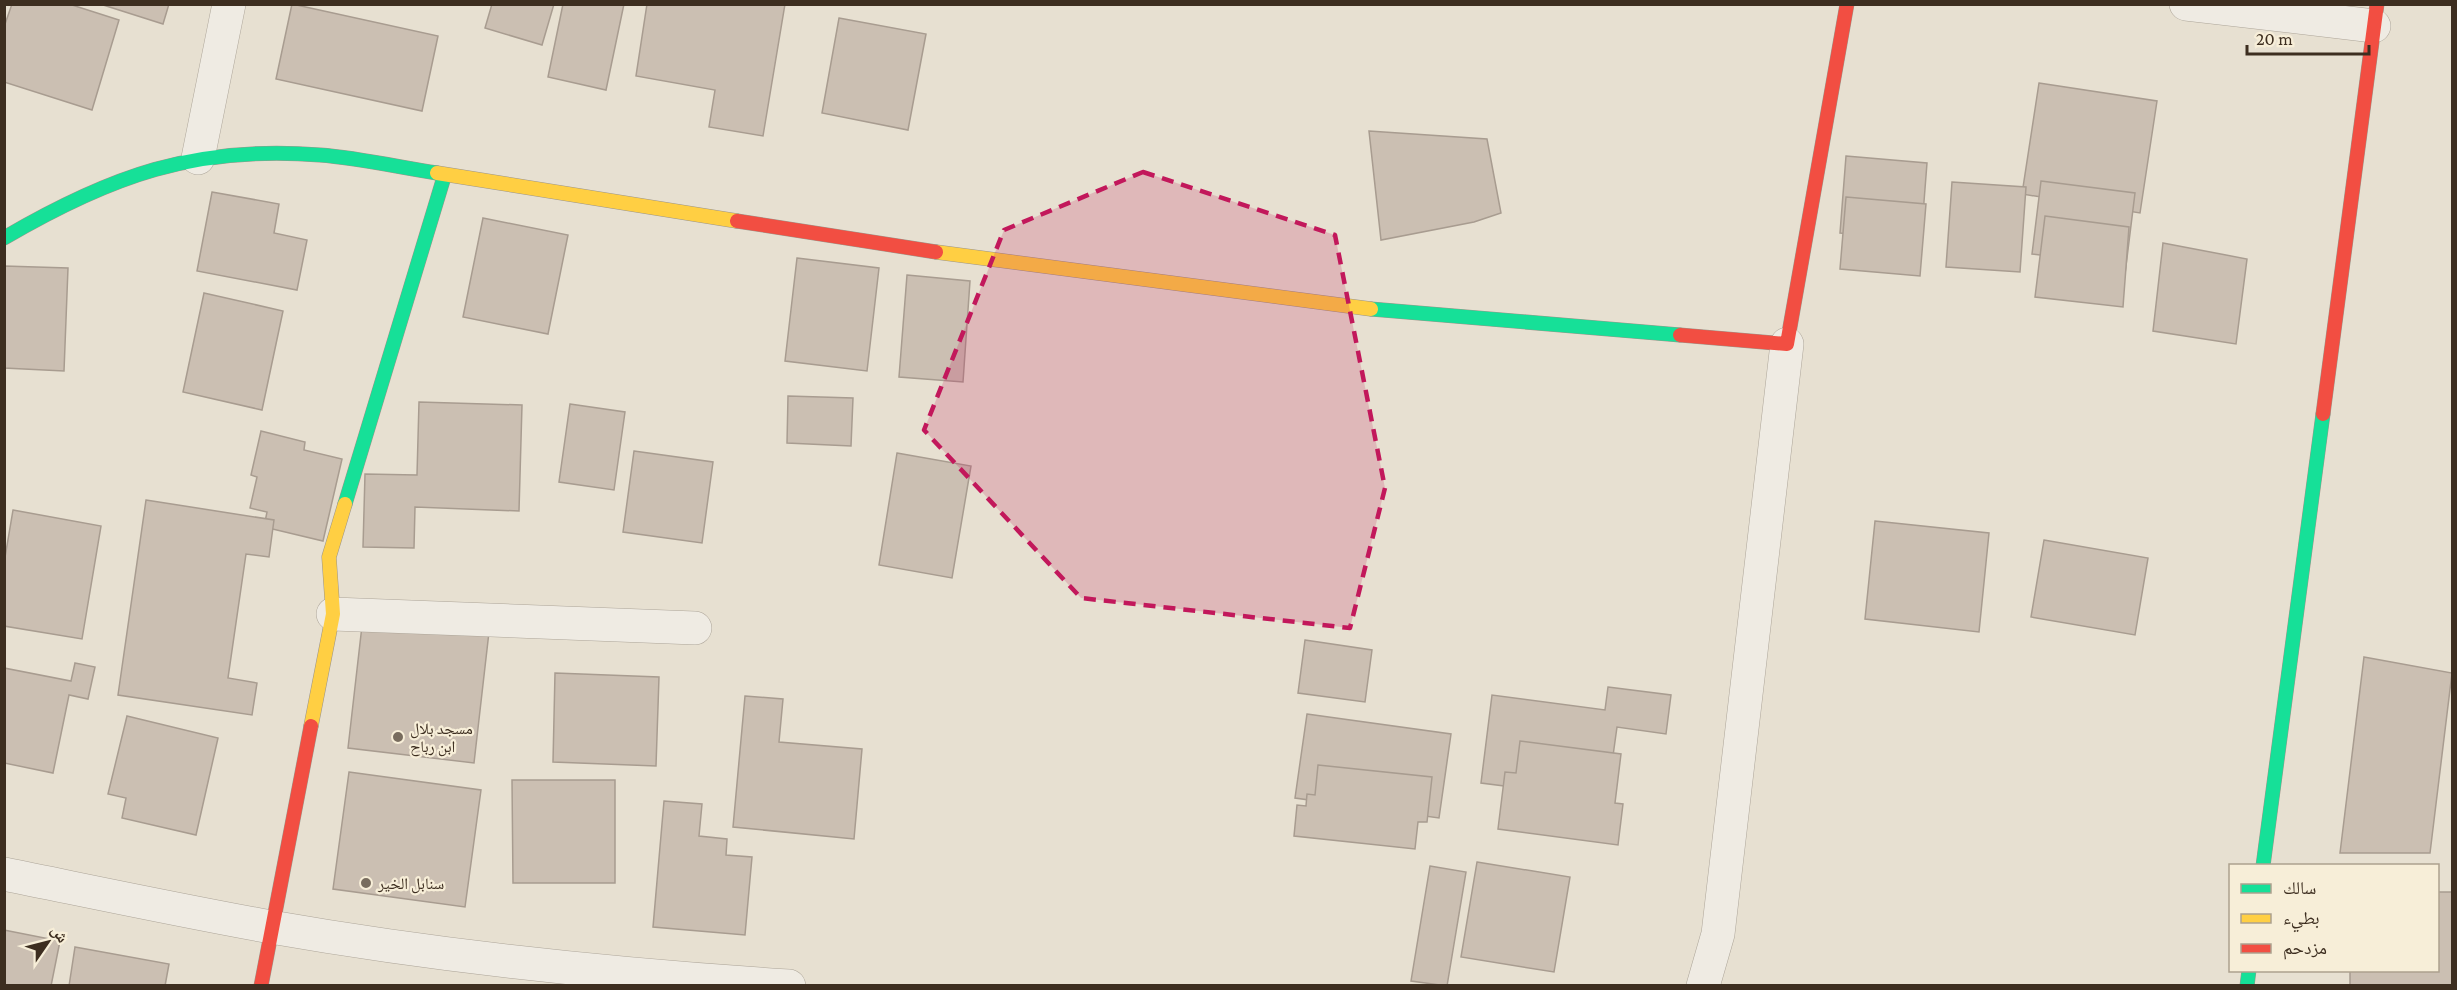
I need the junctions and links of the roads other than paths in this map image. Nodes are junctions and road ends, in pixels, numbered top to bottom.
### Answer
1 (229, 4) edge
2 (1847, 4) edge
3 (2186, 4) edge
4 (2376, 15) edge
5 (198, 158) junction
6 (444, 177) junction
7 (4, 238) edge
8 (1787, 344) junction
9 (333, 614) junction
10 (695, 628) dead end
11 (2263, 864) edge
12 (4, 874) edge
13 (272, 927) junction
14 (261, 986) edge
15 (789, 986) edge
16 (1703, 986) edge

1 - 5 street
2 - 8 street
3 - 4 street
4 - 11 street
5 - 6 street
5 - 7 street
6 - 8 street
6 - 9 street
8 - 16 street
9 - 10 street
9 - 13 street
12 - 13 street
13 - 14 street
13 - 15 street

